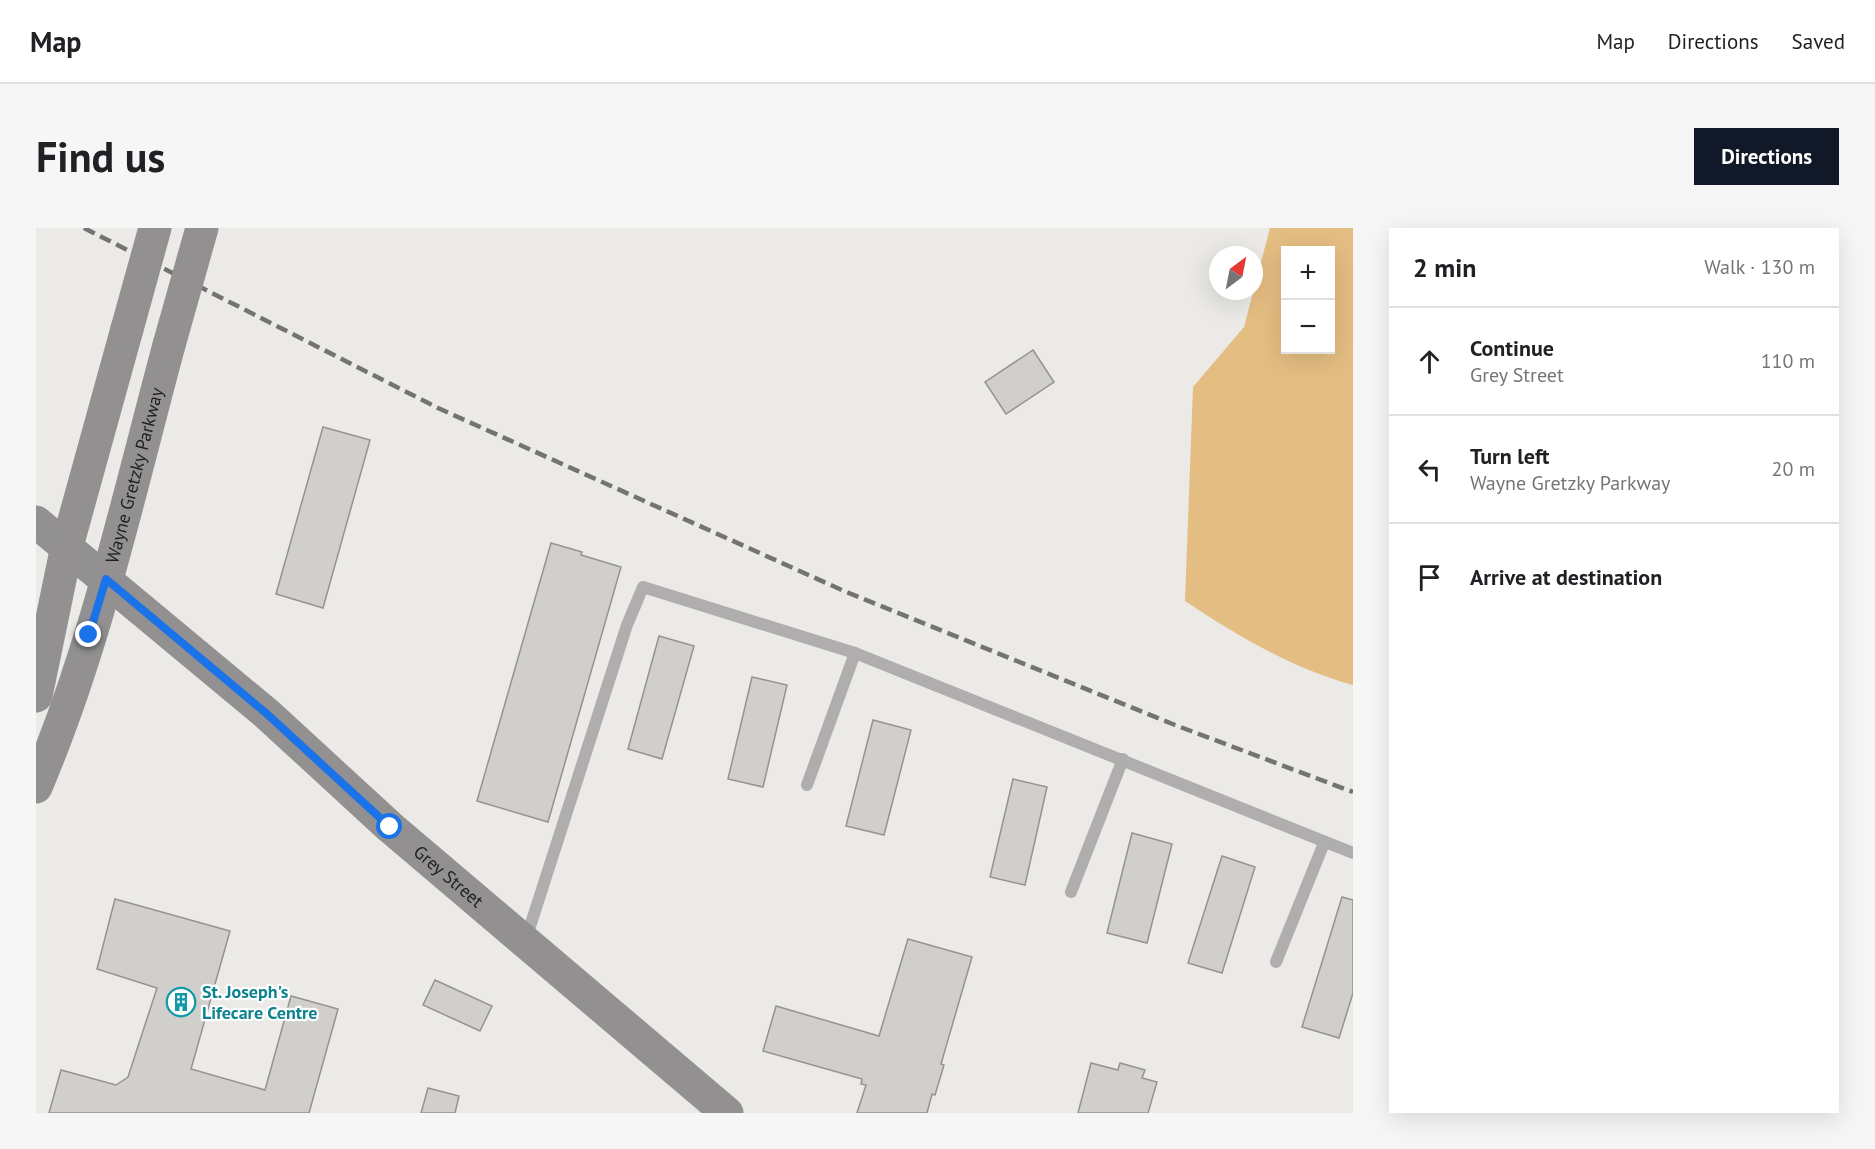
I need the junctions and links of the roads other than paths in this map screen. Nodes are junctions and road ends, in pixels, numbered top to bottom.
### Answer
1 (155, 228) edge
2 (202, 228) edge
3 (36, 522) edge
4 (67, 546) junction
5 (106, 579) junction
6 (855, 653) junction
7 (36, 696) edge
8 (1123, 759) junction
9 (807, 784) dead end
10 (36, 787) edge
11 (1324, 843) junction
12 (1353, 853) edge
13 (1071, 892) dead end
14 (526, 940) junction
15 (1276, 962) dead end
16 (727, 1113) edge

1 - 4 main road, bridge
2 - 5 main road, Wayne Gretzky Parkway, bridge
3 - 4 main road, Grey Street
4 - 5 main road, Grey Street
4 - 7 main road
5 - 10 main road, Wayne Gretzky Parkway
5 - 14 main road, Grey Street
6 - 8 lane
6 - 9 lane
6 - 14 lane
8 - 11 lane
8 - 13 lane
11 - 12 lane
11 - 15 lane
14 - 16 main road, Grey Street

